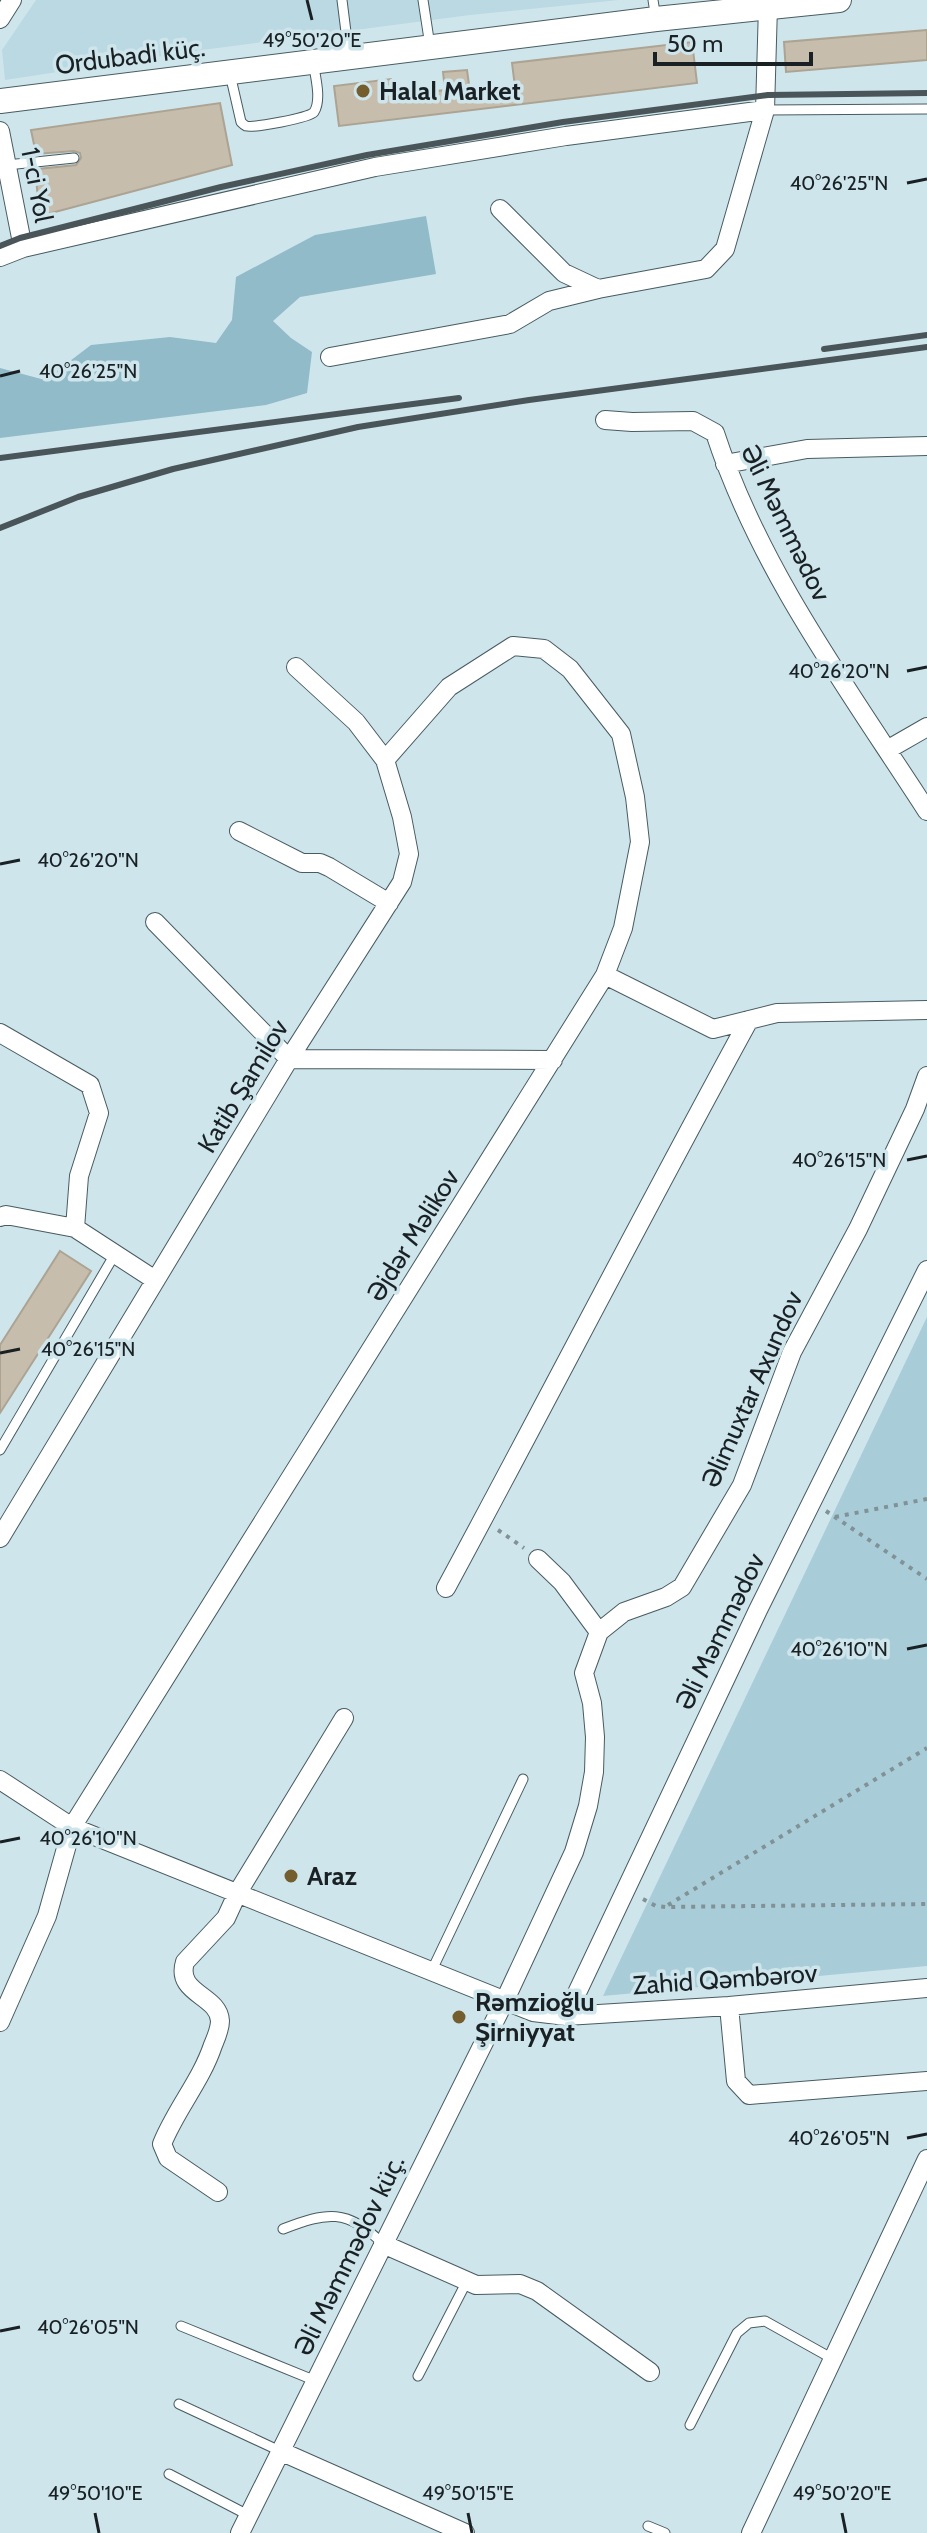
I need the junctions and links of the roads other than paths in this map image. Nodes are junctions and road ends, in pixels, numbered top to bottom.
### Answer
1 (12, 0) edge
2 (342, 0) edge
3 (423, 0) edge
4 (839, 0) edge
5 (728, 5) edge
6 (768, 6) junction
7 (654, 9) edge
8 (0, 19) edge
9 (430, 46) junction
10 (349, 56) junction
11 (313, 60) junction
12 (230, 71) junction
13 (0, 101) edge
14 (927, 109) edge
15 (765, 110) junction
16 (0, 131) edge
17 (74, 158) dead end
18 (7, 165) junction
19 (500, 209) dead end
20 (23, 248) junction
21 (0, 257) edge
22 (598, 289) junction
23 (330, 357) dead end
24 (605, 420) dead end
25 (927, 446) edge
26 (725, 464) junction
27 (296, 667) dead end
28 (927, 727) edge
29 (887, 750) junction
30 (385, 760) junction
31 (927, 811) edge
32 (239, 831) dead end
33 (389, 903) junction
34 (155, 922) dead end
35 (605, 975) junction
36 (927, 1010) edge
37 (749, 1020) junction
38 (0, 1033) edge
39 (289, 1059) junction
40 (553, 1060) junction
41 (927, 1076) edge
42 (0, 1217) edge
43 (75, 1228) junction
44 (115, 1254) junction
45 (927, 1270) edge
46 (155, 1280) junction
47 (0, 1450) edge
48 (0, 1538) edge
49 (538, 1559) road end
50 (446, 1588) dead end
51 (599, 1632) junction
52 (344, 1718) dead end
53 (523, 1779) dead end
54 (0, 1780) edge
55 (72, 1827) junction
56 (238, 1892) junction
57 (432, 1970) junction
58 (927, 1988) edge
59 (505, 2000) junction
60 (729, 2006) junction
61 (2, 2010) edge
62 (566, 2016) junction
63 (927, 2081) edge
64 (927, 2159) edge
65 (218, 2192) dead end
66 (283, 2229) dead end
67 (383, 2244) junction
68 (467, 2281) junction
69 (181, 2326) dead end
70 (833, 2359) junction
71 (650, 2372) dead end
72 (418, 2376) dead end
73 (316, 2381) junction
74 (179, 2404) dead end
75 (690, 2425) dead end
76 (280, 2451) junction
77 (169, 2474) dead end
78 (248, 2515) junction
79 (648, 2526) dead end
80 (240, 2533) edge
81 (465, 2533) edge
82 (665, 2533) edge
83 (751, 2533) edge

1 - 8 street
2 - 10 lane
3 - 9 lane
4 - 6 main road, Ordubadi küç.
5 - 6 main road, Ordubadi küç.
5 - 7 main road, Ordubadi küç.
6 - 15 street
7 - 9 main road, Ordubadi küç.
9 - 10 main road, Ordubadi küç.
10 - 11 main road, Ordubadi küç.
11 - 12 main road, Ordubadi küç.
11 - 12 lane
12 - 13 main road, Ordubadi küç.
14 - 15 lane
15 - 20 street
15 - 22 street
16 - 18 street, 1-ci Yol
17 - 18 lane
18 - 20 street, 1-ci Yol
19 - 22 street
20 - 21 street
22 - 23 street
24 - 26 street, Əli Məmmədov
25 - 26 street
26 - 29 street, Əli Məmmədov
27 - 30 street, Katib Şamilov
28 - 29 street
29 - 31 street, Əli Məmmədov
30 - 33 street, Katib Şamilov
30 - 35 street, Əjdər Məlikov
32 - 33 street
33 - 39 street, Katib Şamilov
34 - 39 street
35 - 37 street
35 - 40 street, Əjdər Məlikov
36 - 37 street
37 - 50 street
38 - 43 street
39 - 40 street
39 - 46 street, Katib Şamilov
40 - 55 street, Əjdər Məlikov
41 - 51 street, Əlimuxtar Axundov
42 - 43 street
43 - 44 street
44 - 46 street
44 - 47 lane
45 - 62 street, Əli Məmmədov
46 - 48 street, Katib Şamilov
49 - 51 street
51 - 59 street
52 - 56 street
53 - 57 lane
54 - 55 street, Zahid Qəmbərov
55 - 56 street, Zahid Qəmbərov
55 - 61 street, Əjdər Məlikov
56 - 57 street, Zahid Qəmbərov
56 - 65 street
57 - 59 street, Zahid Qəmbərov
58 - 60 street, Zahid Qəmbərov
59 - 62 street, Zahid Qəmbərov
59 - 67 street, Əli Məmmədov küç.
60 - 62 street, Zahid Qəmbərov
60 - 63 street
64 - 70 street
66 - 67 lane
67 - 68 street
67 - 73 street, Əli Məmmədov küç.
68 - 71 street
68 - 72 lane
69 - 73 lane
70 - 75 lane
70 - 83 street
73 - 76 street, Əli Məmmədov küç.
74 - 76 lane
76 - 78 street, Əli Məmmədov küç.
76 - 81 street
77 - 78 lane
78 - 80 street, Əli Məmmədov küç.
79 - 82 lane

